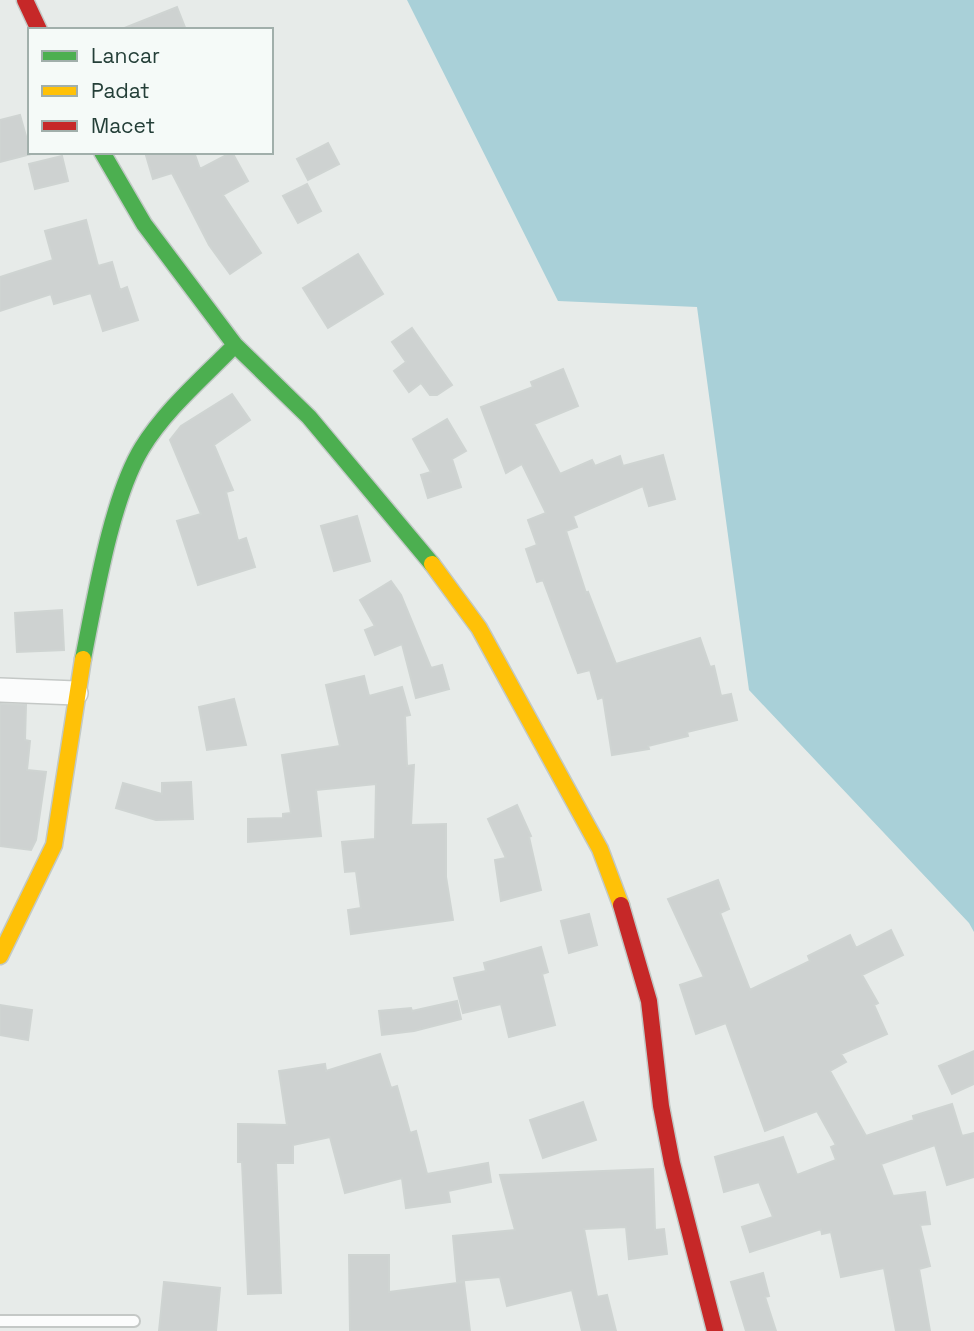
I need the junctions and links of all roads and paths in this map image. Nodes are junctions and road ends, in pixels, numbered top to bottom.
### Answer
1 (25, 0) edge
2 (39, 28) edge
3 (103, 154) edge
4 (235, 345) junction
5 (0, 690) edge
6 (76, 693) junction
7 (0, 956) edge
8 (0, 1321) edge
9 (134, 1321) dead end
10 (716, 1331) edge

1 - 2 main road
3 - 4 main road
4 - 6 main road
4 - 10 main road
5 - 6 street
6 - 7 main road
8 - 9 lane

